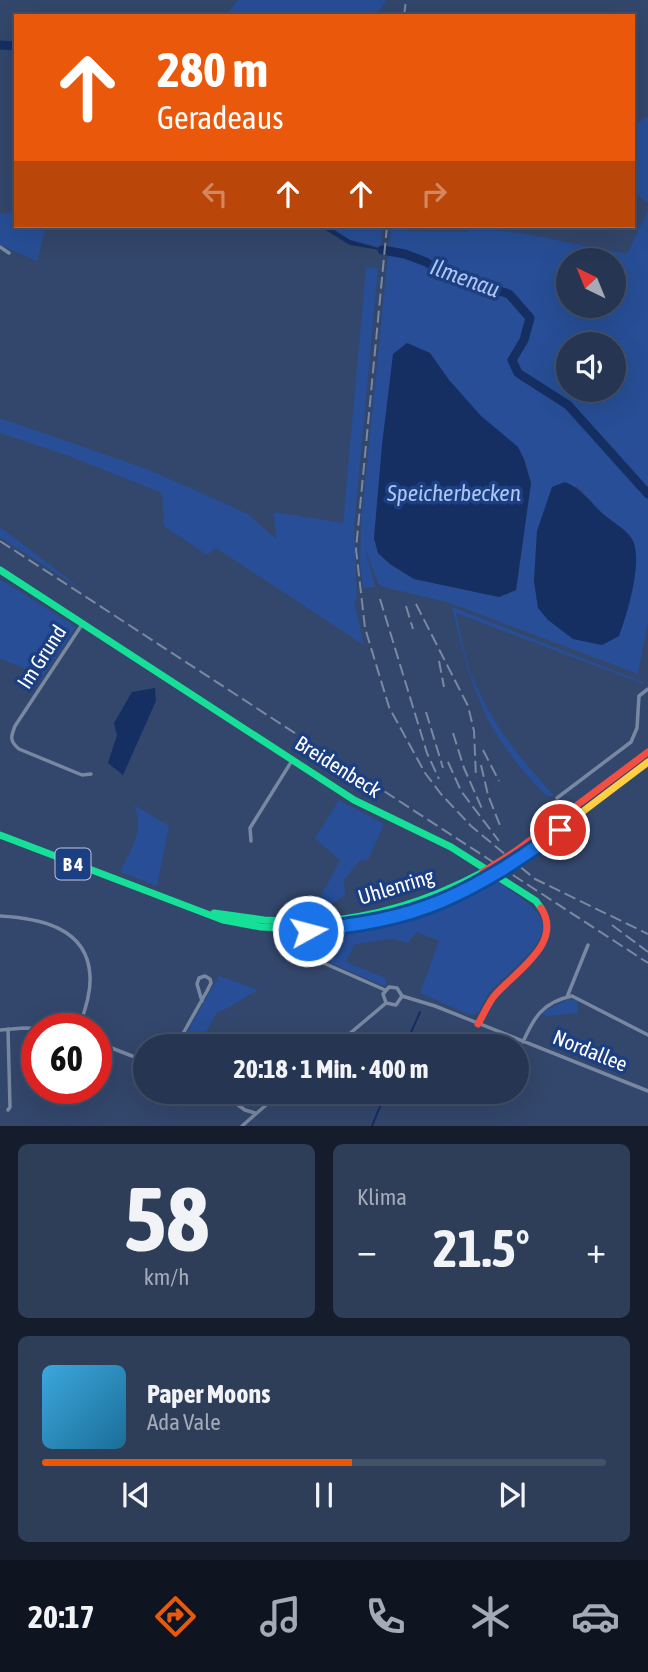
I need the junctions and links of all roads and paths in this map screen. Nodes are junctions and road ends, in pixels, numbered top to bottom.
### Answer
1 (0, 247) edge
2 (9, 253) dead end
3 (0, 569) edge
4 (83, 623) junction
5 (648, 689) edge
6 (648, 752) edge
7 (293, 759) junction
8 (648, 762) edge
9 (91, 774) dead end
10 (557, 798) dead end
11 (0, 835) edge
12 (251, 841) dead end
13 (487, 875) junction
14 (205, 912) junction
15 (0, 916) edge
16 (298, 922) junction
17 (314, 922) junction
18 (367, 925) junction
19 (279, 929) junction
20 (307, 929) junction
21 (588, 945) dead end
22 (304, 948) junction
23 (317, 959) junction
24 (386, 990) junction
25 (402, 996) junction
26 (567, 996) junction
27 (202, 1000) junction
28 (386, 1003) junction
29 (84, 1013) edge
30 (478, 1024) junction
31 (0, 1030) edge
32 (8, 1030) junction
33 (21, 1030) edge
34 (183, 1034) edge
35 (349, 1034) edge
36 (503, 1034) edge
37 (527, 1034) edge
38 (648, 1035) edge
39 (529, 1044) edge
40 (112, 1048) edge
41 (133, 1056) edge
42 (648, 1091) edge
43 (237, 1104) edge
44 (267, 1104) edge
45 (8, 1111) dead end
46 (257, 1113) junction
47 (242, 1126) edge

1 - 2 street
3 - 4 main road, Breidenbeck
4 - 7 main road, Breidenbeck
4 - 9 street, Im Grund
5 - 10 street
6 - 13 main road, B 4, bridge
7 - 12 street
7 - 30 main road, Breidenbeck
8 - 13 main road, B 4, bridge
11 - 14 main road, B 4
13 - 17 main road, Uhlenring / B 4
13 - 18 main road, Uhlenring / B 4
14 - 16 main road, B 4
14 - 19 main road, B 4
15 - 29 street
16 - 17 main road, B 4
16 - 20 main road
17 - 20 main road
18 - 20 main road, Uhlenring / B 4
18 - 23 main road
19 - 20 main road, B 4
19 - 22 main road
20 - 22 main road
20 - 23 main road
21 - 26 street
22 - 23 main road
23 - 24 street
24 - 25 street
24 - 28 street
25 - 28 street
25 - 30 street, Nordallee
26 - 37 street
26 - 38 street
27 - 27 street
27 - 34 street
28 - 35 street
30 - 36 street, Nordallee
31 - 32 street
32 - 33 street
32 - 45 street
39 - 42 street, Nordallee
40 - 41 street
43 - 46 street
44 - 46 street
46 - 47 street

